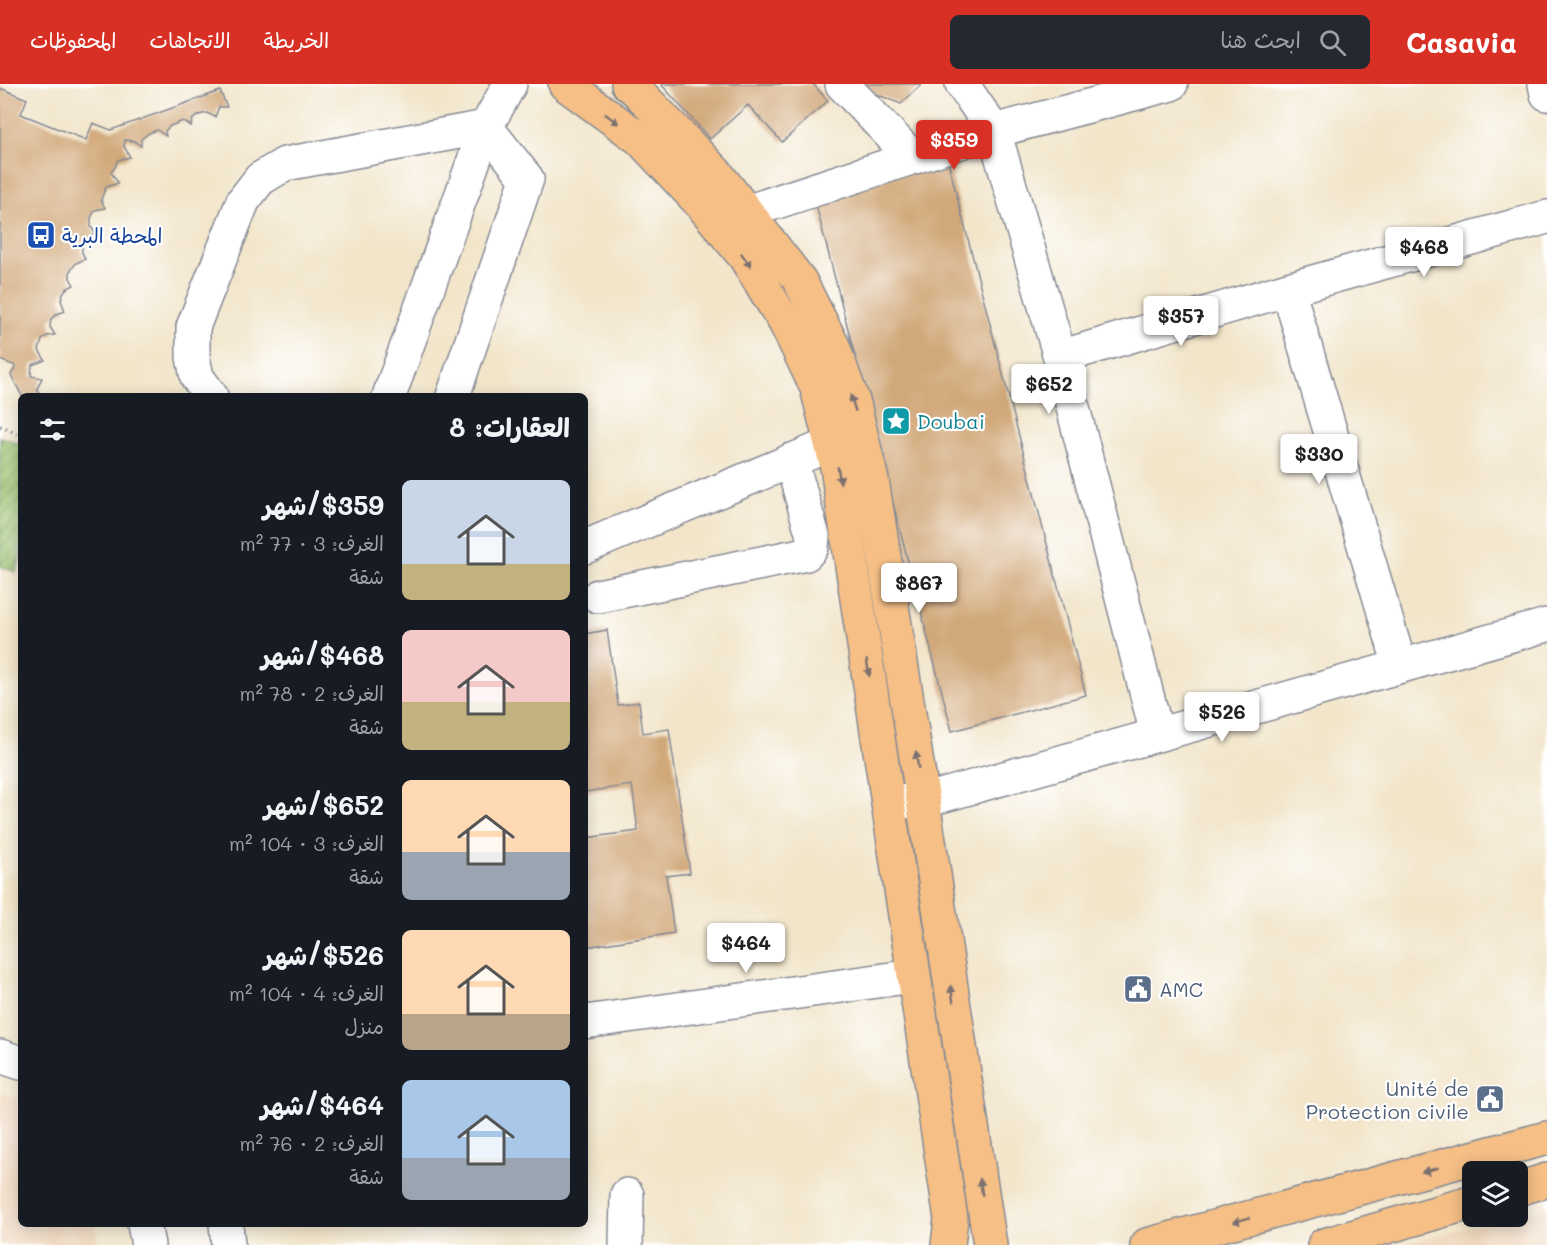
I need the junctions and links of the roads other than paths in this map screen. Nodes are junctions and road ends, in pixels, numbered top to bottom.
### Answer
1 (510, 84) edge
2 (565, 84) edge
3 (628, 84) edge
4 (842, 84) edge
5 (963, 84) edge
6 (1171, 84) edge
7 (1545, 84) edge
8 (1547, 94) edge
9 (486, 127) junction
10 (994, 131) junction
11 (912, 157) junction
12 (1547, 217) edge
13 (734, 220) junction
14 (1288, 289) junction
15 (1060, 357) junction
16 (209, 393) edge
17 (390, 393) edge
18 (454, 393) edge
19 (831, 444) junction
20 (790, 460) junction
21 (588, 546) edge
22 (598, 596) dead end
23 (1547, 625) edge
24 (1400, 666) junction
25 (1157, 734) junction
26 (923, 801) junction
27 (888, 802) junction
28 (913, 976) junction
29 (588, 1022) edge
30 (0, 1056) edge
31 (18, 1062) edge
32 (1547, 1138) edge
33 (1547, 1180) edge
34 (1528, 1186) edge
35 (627, 1195) dead end
36 (1462, 1205) edge
37 (145, 1227) edge
38 (226, 1227) edge
39 (148, 1245) edge
40 (228, 1245) edge
41 (626, 1245) edge
42 (948, 1245) edge
43 (990, 1245) edge
44 (1147, 1245) edge
45 (1324, 1245) edge

1 - 9 street
2 -> 13 main road
3 - 13 main road
4 - 11 street
5 - 10 street
6 - 10 street
7 - 8 street
9 - 16 street
9 - 17 street
9 - 18 street
10 - 11 street
10 - 15 street
11 - 13 street
12 - 14 street
13 -> 19 main road
26 -> 13 main road
14 - 15 street
14 - 24 street
15 - 25 street
19 - 20 street
19 -> 27 main road
20 - 21 street
20 - 22 street
23 - 24 street
24 - 25 street
25 - 26 street
26 - 27 street
43 -> 26 main road
27 - 28 main road
28 - 29 street
28 - 42 main road
30 - 31 street
32 -> 44 main road
33 - 34 main road
35 - 41 street
36 - 45 main road
37 - 39 street
38 - 40 street

